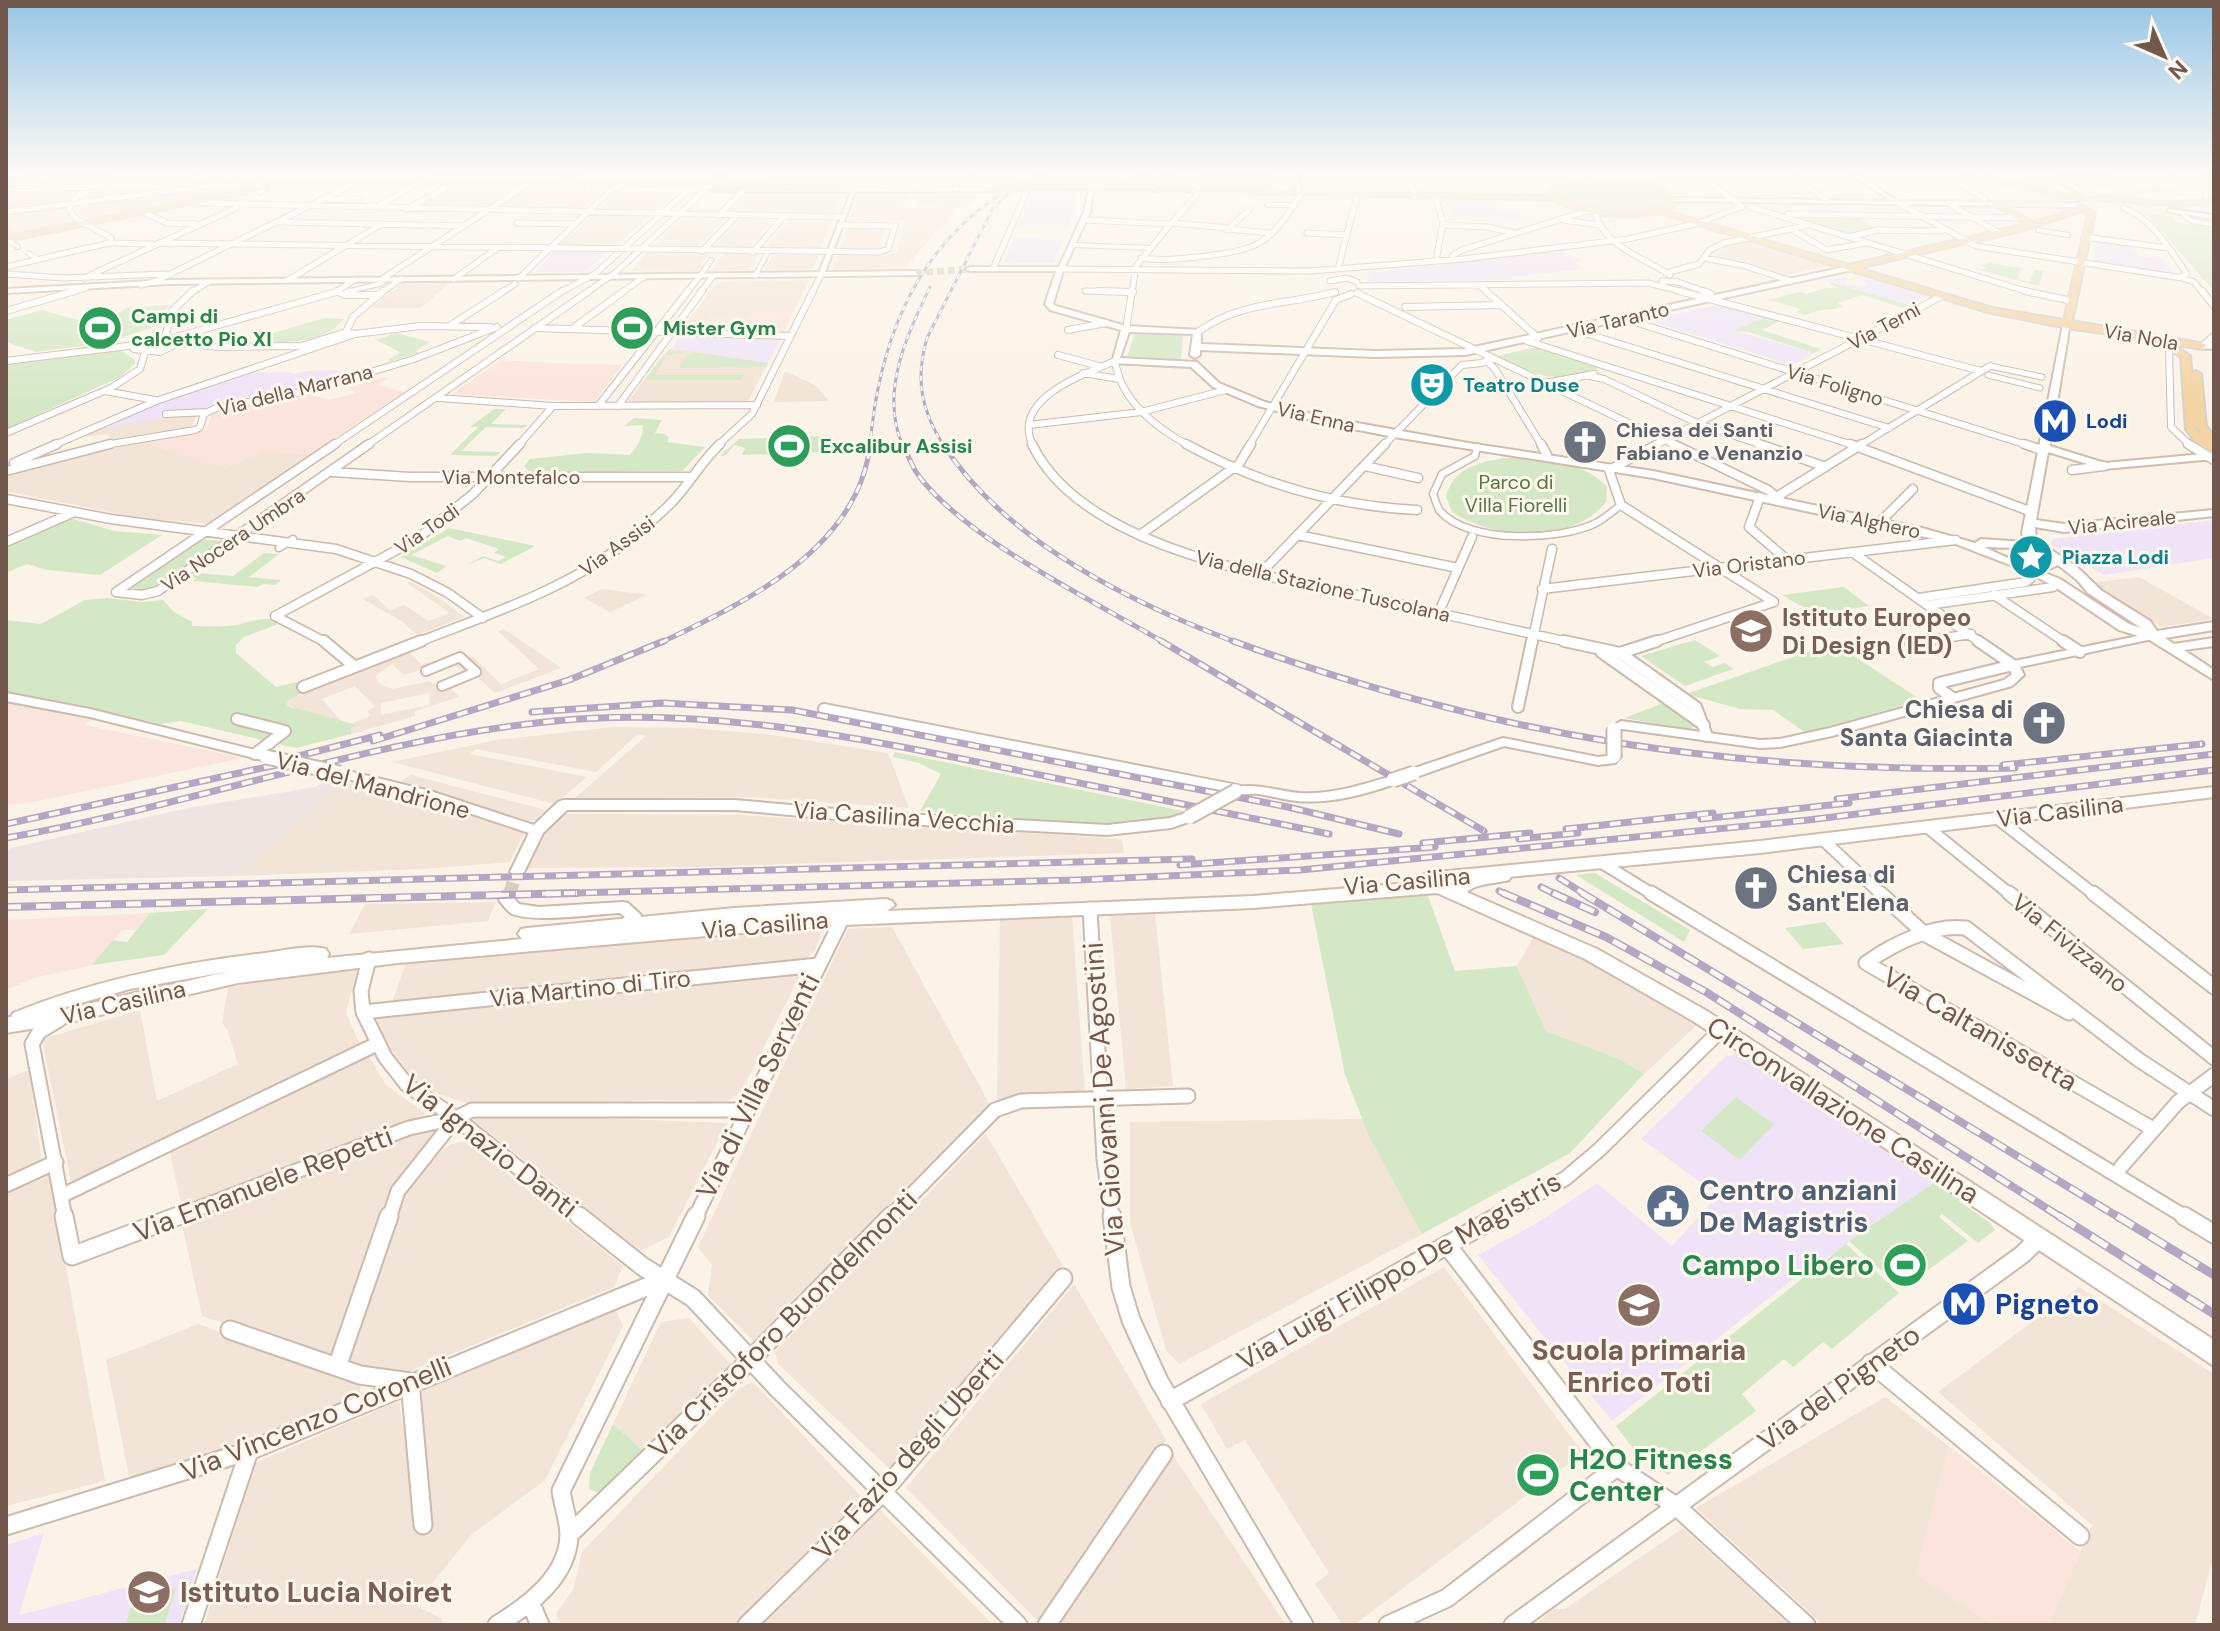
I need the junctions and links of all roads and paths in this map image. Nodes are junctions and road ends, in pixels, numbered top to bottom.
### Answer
1 (22, 249) edge
2 (80, 249) edge
3 (146, 249) edge
4 (224, 249) edge
5 (339, 249) edge
6 (427, 249) edge
7 (496, 249) edge
8 (550, 249) edge
9 (558, 249) edge
10 (755, 249) edge
11 (830, 249) edge
12 (887, 249) edge
13 (1001, 249) edge
14 (1071, 249) edge
15 (1149, 249) edge
16 (1249, 249) edge
17 (1343, 249) edge
18 (1438, 249) edge
19 (1465, 249) edge
20 (1546, 249) edge
21 (1628, 249) edge
22 (1714, 249) edge
23 (1787, 249) edge
24 (1888, 249) edge
25 (1927, 249) edge
26 (1976, 249) edge
27 (1991, 249) edge
28 (2082, 249) edge
29 (2169, 249) edge
30 (621, 250) junction
31 (640, 250) junction
32 (702, 251) joint
33 (719, 251) junction
34 (1919, 251) junction
35 (753, 252) junction
36 (768, 252) junction
37 (829, 253) junction
38 (1904, 254) junction
39 (36, 258) junction
40 (1141, 258) junction
41 (1705, 258) junction
42 (711, 260) joint
43 (1452, 260) junction
44 (1159, 261) junction
45 (1436, 261) junction
46 (2079, 263) junction
47 (6, 267) edge
48 (1350, 268) junction
49 (1849, 268) junction
50 (1949, 268) junction
51 (970, 269) tunnel mouth
52 (993, 269) junction
53 (1338, 269) junction
54 (1134, 270) junction
55 (1148, 270) junction
56 (1325, 270) junction
57 (915, 273) tunnel mouth
58 (1666, 273) junction
59 (6, 274) edge
60 (1060, 274) junction
61 (821, 275) junction
62 (700, 276) junction
63 (713, 276) junction
64 (755, 276) junction
65 (609, 277) junction
66 (644, 277) junction
67 (2179, 277) junction
68 (170, 278) junction
69 (586, 278) junction
70 (401, 279) junction
71 (454, 279) junction
72 (288, 280) junction
73 (354, 280) junction
74 (519, 280) junction
75 (156, 281) junction
76 (383, 281) junction
77 (1330, 281) junction
78 (1791, 281) junction
79 (208, 282) junction
80 (85, 283) junction
81 (1680, 283) junction
82 (1663, 284) junction
83 (1479, 285) junction
84 (60, 286) junction
85 (136, 286) junction
86 (6, 289) edge
87 (566, 289) junction
88 (1356, 289) junction
89 (591, 290) junction
90 (1410, 290) dead end
91 (1085, 291) dead end
92 (336, 292) junction
93 (1133, 292) junction
94 (1335, 292) junction
95 (345, 294) junction
96 (380, 295) junction
97 (1724, 296) junction
98 (1942, 296) junction
99 (1710, 299) junction
100 (2072, 301) junction
101 (1501, 305) junction
102 (1423, 306) junction
103 (2214, 306) edge
104 (1405, 307) dead end
105 (6, 311) edge
106 (1128, 314) junction
107 (1628, 318) junction
108 (1093, 320) junction
109 (1106, 323) junction
110 (450, 325) junction
111 (2067, 325) junction
112 (497, 327) junction
113 (512, 327) junction
114 (537, 328) junction
115 (572, 329) junction
116 (1126, 329) junction
117 (1068, 330) dead end
118 (1575, 330) junction
119 (346, 332) junction
120 (657, 332) junction
121 (1198, 332) junction
122 (672, 333) junction
123 (355, 334) junction
124 (1868, 334) junction
125 (790, 336) junction
126 (2214, 336) edge
127 (165, 337) junction
128 (176, 337) junction
129 (1538, 338) junction
130 (1860, 339) junction
131 (1527, 341) junction
132 (2158, 341) junction
133 (184, 342) junction
134 (136, 345) junction
135 (2202, 346) junction
136 (2214, 346) edge
137 (1196, 347) junction
138 (305, 348) junction
139 (1478, 350) junction
140 (1308, 351) junction
141 (145, 352) junction
142 (1058, 355) dead end
143 (6, 361) edge
144 (1115, 361) junction
145 (1487, 361) junction
146 (1194, 364) junction
147 (1099, 366) junction
148 (1610, 368) junction
149 (1619, 371) junction
150 (1987, 371) junction
151 (1082, 372) junction
152 (1798, 372) junction
153 (1590, 376) junction
154 (2042, 377) dead end
155 (1119, 379) junction
156 (1602, 379) junction
157 (1544, 383) junction
158 (2040, 388) dead end
159 (1763, 389) junction
160 (1226, 390) junction
161 (105, 391) junction
162 (439, 398) junction
163 (156, 401) junction
164 (2170, 403) junction
165 (757, 405) junction
166 (553, 406) junction
167 (598, 406) junction
168 (618, 406) junction
169 (1272, 407) junction
170 (1731, 407) junction
171 (1919, 409) junction
172 (208, 411) junction
173 (1141, 412) junction
174 (2188, 412) junction
175 (166, 414) dead end
176 (1699, 424) junction
177 (1029, 425) junction
178 (1889, 428) junction
179 (6, 433) edge
180 (1395, 435) junction
181 (1665, 441) junction
182 (2214, 443) edge
183 (1477, 447) junction
184 (1856, 448) junction
185 (2045, 449) junction
186 (1542, 455) junction
187 (2212, 455) edge
188 (1365, 466) junction
189 (2104, 466) junction
190 (1614, 467) junction
191 (1826, 467) junction
192 (6, 469) edge
193 (1234, 469) junction
194 (2072, 470) dead end
195 (331, 472) junction
196 (489, 477) junction
197 (691, 477) junction
198 (1418, 478) dead end
199 (1749, 482) junction
200 (1913, 489) dead end
201 (1735, 492) junction
202 (1760, 497) junction
203 (6, 499) edge
204 (1332, 499) junction
205 (1780, 499) junction
206 (1621, 505) junction
207 (1417, 510) dead end
208 (72, 513) junction
209 (2214, 513) edge
210 (2030, 521) junction
211 (1879, 523) junction
212 (206, 531) junction
213 (242, 534) junction
214 (1140, 535) junction
215 (1298, 535) junction
216 (1472, 537) dead end
217 (1547, 537) junction
218 (293, 539) junction
219 (1956, 540) junction
220 (6, 542) edge
221 (279, 548) dead end
222 (2005, 548) junction
223 (1552, 549) joint
224 (1852, 552) junction
225 (2050, 557) junction
226 (1786, 559) junction
227 (380, 560) junction
228 (1721, 567) junction
229 (1458, 568) junction
230 (2023, 569) junction
231 (1259, 575) junction
232 (2052, 584) junction
233 (1542, 589) junction
234 (1994, 595) junction
235 (1923, 601) junction
236 (1438, 614) junction
237 (483, 618) junction
238 (2214, 626) edge
239 (1532, 634) junction
240 (1971, 634) junction
241 (2153, 636) junction
242 (2214, 642) edge
243 (1911, 643) dead end
244 (1595, 647) junction
245 (2172, 648) junction
246 (2080, 652) junction
247 (1620, 653) junction
248 (2013, 665) junction
249 (355, 667) junction
250 (426, 671) dead end
251 (2214, 676) edge
252 (442, 686) dead end
253 (303, 687) dead end
254 (6, 697) edge
255 (1518, 707) dead end
256 (824, 709) dead end
257 (237, 719) dead end
258 (1706, 730) junction
259 (260, 755) junction
260 (1237, 790) junction
261 (2214, 792) edge
262 (1998, 819) junction
263 (1927, 827) junction
264 (537, 831) junction
265 (1822, 839) junction
266 (1602, 863) junction
267 (1524, 871) junction
268 (517, 872) tunnel mouth
269 (1457, 893) junction
270 (507, 900) dead end
271 (1090, 909) junction
272 (842, 919) junction
273 (625, 924) junction
274 (1926, 935) junction
275 (369, 959) junction
276 (818, 965) junction
277 (2214, 987) edge
278 (363, 1012) junction
279 (66, 1016) junction
280 (2088, 1022) junction
281 (6, 1024) edge
282 (1722, 1029) junction
283 (377, 1044) junction
284 (2214, 1058) edge
285 (2214, 1075) edge
286 (2187, 1094) junction
287 (1188, 1096) dead end
288 (1101, 1100) junction
289 (2214, 1109) edge
290 (748, 1110) junction
291 (456, 1118) junction
292 (2153, 1129) junction
293 (56, 1162) junction
294 (2121, 1167) dead end
295 (6, 1185) edge
296 (63, 1195) junction
297 (2214, 1234) edge
298 (2038, 1239) junction
299 (1447, 1245) junction
300 (1063, 1278) dead end
301 (663, 1280) junction
302 (230, 1330) dead end
303 (2214, 1354) edge
304 (750, 1360) junction
305 (1871, 1363) junction
306 (337, 1367) junction
307 (410, 1382) junction
308 (1170, 1401) junction
309 (249, 1451) junction
310 (1163, 1454) dead end
311 (1617, 1467) junction
312 (882, 1493) junction
313 (1676, 1506) junction
314 (423, 1525) dead end
315 (6, 1526) edge
316 (569, 1535) junction
317 (2080, 1536) dead end
318 (531, 1604) junction
319 (191, 1625) edge
320 (497, 1625) edge
321 (540, 1625) edge
322 (747, 1625) edge
323 (1018, 1625) edge
324 (1047, 1625) edge
325 (1304, 1625) edge
326 (1388, 1625) edge
327 (1513, 1625) edge
328 (1806, 1625) edge

1 - 39 street
2 - 39 street
3 - 80 street
4 - 68 street
5 - 72 street
6 - 76 street
7 - 71 street
8 - 74 street
9 - 30 street
10 - 35 street
11 - 37 street
12 - 37 street
13 - 52 street
14 - 60 street
15 - 40 street
16 - 44 street
17 - 53 street
18 - 45 street
19 - 43 street
20 - 43 street
21 - 58 street
22 - 41 street
23 - 49 main road, Via Nola
24 - 38 street
25 - 34 main road, Via Taranto
26 - 46 street
27 - 46 street
28 - 46 main road
29 - 67 street
30 - 31 street
30 - 69 street, Via Nocera Umbra
31 - 32 street
31 - 65 street, Via Nocera Umbra
32 - 33 street
33 - 35 street
33 - 42 street
34 - 38 main road, Via Taranto
34 - 50 street
35 - 36 street
36 - 37 street
36 - 64 street
37 - 61 street
38 - 49 main road, Via Taranto
38 - 50 street
39 - 47 street
40 - 44 street
40 - 54 street
41 - 58 street
41 - 78 street
42 - 62 street
43 - 45 street
44 - 55 street
45 - 48 street
46 - 67 street
46 - 100 main road
48 - 53 street
48 - 88 street
49 - 78 main road, Via Taranto
49 - 98 main road, Via Nola
50 - 100 street
51 - 52 main road
52 - 60 main road
53 - 56 street
54 - 55 street
54 - 60 street
54 - 93 street
55 - 56 street
56 - 77 street
57 - 61 main road
58 - 81 street
58 - 82 street
59 - 80 street
60 - 108 main road
61 - 64 main road
61 - 125 street, Via Assisi
62 - 63 main road
62 - 66 main road
62 - 120 street
63 - 64 main road
63 - 122 street
65 - 66 main road
65 - 69 main road
65 - 89 street, Via Nocera Umbra
66 - 115 street
67 - 103 street
68 - 75 main road
68 - 79 main road
68 - 80 street
68 - 85 main road
69 - 74 main road
69 - 87 street, Via Nocera Umbra
70 - 71 main road
70 - 76 main road
70 - 96 street
71 - 74 main road
72 - 73 main road
72 - 79 main road
73 - 76 main road
73 - 92 street
74 - 110 street
75 - 84 main road
75 - 85 street
76 - 95 street
77 - 88 street
77 - 94 street
78 - 97 main road, Via Taranto
79 - 127 street
80 - 84 main road
80 - 85 main road
80 - 105 street
81 - 82 street
81 - 97 street
82 - 83 street
82 - 99 street
83 - 88 street
83 - 101 street
84 - 86 main road
87 - 89 street
87 - 113 street, Via Nocera Umbra
88 - 94 street
88 - 139 street
88 - 140 street
89 - 114 street, Via Nocera Umbra
90 - 102 street
91 - 93 street
92 - 95 street
92 - 128 street
93 - 106 street
94 - 121 street
95 - 96 street
95 - 133 street
96 - 119 street
97 - 99 main road, Via Taranto
97 - 124 street
98 - 111 main road, Via Nola
98 - 124 street, Via Terni
99 - 107 main road, Via Taranto
99 - 130 street
100 - 111 main road
101 - 102 street
101 - 129 street
102 - 104 street
106 - 108 street
106 - 116 street
107 - 118 main road, Via Taranto
107 - 152 street, Via Foligno
108 - 109 main road
109 - 116 main road
109 - 117 street
110 - 112 street
110 - 123 street
111 - 132 main road, Via Nola
111 - 185 main road
112 - 113 street
112 - 172 street, Via della Marrana
113 - 114 street
113 - 212 street, Via Nocera Umbra
114 - 115 street
114 - 162 street, Via Nocera Umbra
115 - 120 street
116 - 121 main road
116 - 144 main road
118 - 129 main road, Via Taranto
118 - 159 street
119 - 123 street
119 - 138 street
120 - 122 street
120 - 167 street
121 - 137 main road
122 - 125 street
122 - 168 street
123 - 138 street
124 - 130 street, Via Terni
124 - 150 street
125 - 165 street, Via Assisi
126 - 135 street
127 - 128 street
127 - 134 street
128 - 133 street
129 - 131 main road, Via Taranto
130 - 150 street
130 - 152 street, Via Terni
131 - 139 main road, Via Taranto
131 - 148 street
132 - 135 main road, Via Nola
132 - 164 street
132 - 174 main road
133 - 138 street
133 - 141 street
134 - 141 street
134 - 143 street
135 - 136 main road, Via Nola
135 - 182 main road
137 - 140 main road, Via Taranto
137 - 146 main road
138 - 163 street
139 - 140 main road, Via Taranto
139 - 145 street
140 - 169 street
141 - 161 street
142 - 147 street
144 - 146 main road
144 - 147 street
144 - 155 street
145 - 157 street
145 - 180 street
145 - 186 street
146 - 160 main road, Via Enna
147 - 151 street
148 - 149 street
148 - 153 street
149 - 156 street
149 - 170 street
150 - 154 street
150 - 158 street
150 - 171 street
151 - 155 street
151 - 177 street
152 - 159 street, Via Terni
152 - 171 street, Via Foligno
153 - 156 street
153 - 157 street
155 - 173 street
156 - 176 street
157 - 181 street
159 - 170 street, Via Terni
159 - 178 street
160 - 169 main road, Via Enna
160 - 173 street
161 - 163 street
161 - 179 street
162 - 166 street
162 - 195 street, Via Nocera Umbra
163 - 192 street
164 - 174 street
164 - 187 street
165 - 168 street
165 - 197 street, Via Assisi
166 - 167 street
166 - 196 street, Via Todi
167 - 168 street
169 - 180 main road, Via Enna
169 - 193 street
170 - 176 street, Via Terni
170 - 184 street
171 - 178 street
171 - 185 street, Via Foligno
172 - 175 street
172 - 192 street, Via della Marrana
173 - 177 street
173 - 193 street
174 - 187 main road
176 - 181 street, Via Terni
176 - 191 street
177 - 214 street, Via della Stazione Tuscolana
178 - 184 street
180 - 183 main road, Via Enna
180 - 188 street
181 - 190 street, Via Terni
181 - 199 street
183 - 186 main road, Via Enna
183 - 217 street
184 - 191 street
184 - 210 street
185 - 189 main road
185 - 210 main road
186 - 190 main road, Via Enna
187 - 189 main road
188 - 198 street
188 - 204 street
189 - 194 street
190 - 201 main road, Via Alghero
190 - 206 street
191 - 205 street
193 - 204 street
193 - 214 street
195 - 196 street, Via Montefalco
195 - 213 street, Via Nocera Umbra
196 - 197 street, Via Montefalco
196 - 227 street, Via Todi
197 - 237 street, Via Assisi
199 - 201 street
199 - 205 street
200 - 211 street
201 - 202 main road, Via Alghero
202 - 205 main road, Via Alghero
202 - 226 street
203 - 208 street
204 - 207 street
204 - 215 street
205 - 211 main road, Via Alghero
206 - 217 street
206 - 228 street
208 - 212 street
208 - 220 street
209 - 210 main road, Via Acireale
210 - 222 main road
210 - 225 main road
211 - 219 main road, Via Alghero
212 - 213 street
212 - 213 street, Via Nocera Umbra
213 - 218 street
214 - 231 street, Via della Stazione Tuscolana
215 - 229 street
215 - 231 street
216 - 229 street
217 - 223 street
218 - 221 street
218 - 227 street
219 - 222 main road, Via Alghero
219 - 224 street, Via Oristano
222 - 225 main road
222 - 230 main road
223 - 233 street
224 - 226 street, Via Oristano
224 - 235 street
225 - 230 main road
225 - 241 main road
226 - 228 street, Via Oristano
227 - 237 street
227 - 249 street, Via Todi
228 - 233 street, Via Oristano
228 - 247 street
229 - 236 street
230 - 232 main road
230 - 235 street
231 - 236 street, Via della Stazione Tuscolana
232 - 234 street
232 - 241 main road
233 - 239 street
234 - 235 street
234 - 246 street
235 - 240 street
236 - 239 street, Via della Stazione Tuscolana
237 - 249 street, Via Assisi
238 - 241 main road
239 - 244 street, Via della Stazione Tuscolana
239 - 255 street
240 - 243 street
240 - 248 street
241 - 245 main road
241 - 246 street
242 - 245 main road
244 - 247 street, Via della Stazione Tuscolana
244 - 258 street, Via della Stazione Tuscolana
245 - 251 main road
246 - 248 street
247 - 258 street, Via della Stazione Tuscolana
248 - 258 street
249 - 253 street, Via Assisi
250 - 252 street
254 - 259 street, Via del Mandrione
256 - 260 street
257 - 259 street, Via del Mandrione
258 - 260 street, bridge
259 - 264 street, Via del Mandrione, bridge
260 - 264 street, Via Casilina Vecchia, bridge
261 - 262 main road, Via Casilina
262 - 263 main road, Via Casilina
262 - 277 street
263 - 265 main road, Via Casilina
263 - 284 street, Via Fivizzano
264 - 268 street
265 - 266 main road, Via Casilina
265 - 274 street
266 - 267 main road, Via Casilina
266 - 297 street
267 - 269 street, Via Casilina
267 - 273 main road, Via Casilina
269 - 271 main road, Via Casilina
269 - 282 main road, Circonvallazione Casilina
270 - 273 street
271 - 272 main road, Via Casilina
271 - 288 street, Via Giovanni De Agostini
272 - 275 main road, Via Casilina
272 - 276 street, Via di Villa Serventi
273 - 281 main road, Via Casilina
274 - 280 street
274 - 280 street
274 - 292 street, Via Caltanissetta
275 - 278 street, Via Ignazio Danti
275 - 279 main road, Via Casilina
276 - 278 street, Via Martino di Tiro
276 - 290 street, Via di Villa Serventi
278 - 283 street, Via Ignazio Danti
279 - 281 main road, Via Casilina
279 - 293 street
280 - 286 street
282 - 298 main road, Circonvallazione Casilina
282 - 299 street, Via Luigi Filippo De Magistris
283 - 291 street, Via Ignazio Danti
283 - 296 street
285 - 286 street
286 - 289 street
286 - 292 street
287 - 288 street
288 - 304 street, Via Cristoforo Buondelmonti
288 - 308 street, Via Giovanni De Agostini
290 - 291 street, Via Emanuele Repetti
290 - 301 street, Via di Villa Serventi
291 - 296 street, Via Emanuele Repetti
291 - 301 street, Via Ignazio Danti
291 - 306 street
292 - 294 street
293 - 295 street
293 - 296 street
298 - 303 main road, Circonvallazione Casilina
298 - 305 street, Via del Pigneto
299 - 308 street, Via Luigi Filippo De Magistris
299 - 311 street
300 - 312 street, Via Fazio degli Uberti
301 - 304 street, Via Ignazio Danti
301 - 307 street, Via Vincenzo Coronelli
301 - 316 street, Via di Villa Serventi
302 - 306 street
304 - 312 street, Via Ignazio Danti
304 - 316 street, Via Cristoforo Buondelmonti
305 - 313 street, Via del Pigneto
305 - 317 street
306 - 307 street
307 - 309 street, Via Vincenzo Coronelli
307 - 314 street
308 - 325 street, Via Giovanni De Agostini
309 - 315 street, Via Vincenzo Coronelli
309 - 319 street
310 - 324 street
311 - 313 street
311 - 326 street
312 - 322 street, Via Fazio degli Uberti
312 - 323 street, Via Ignazio Danti
313 - 327 street, Via del Pigneto
313 - 328 street
316 - 318 street
318 - 320 street
318 - 321 street

